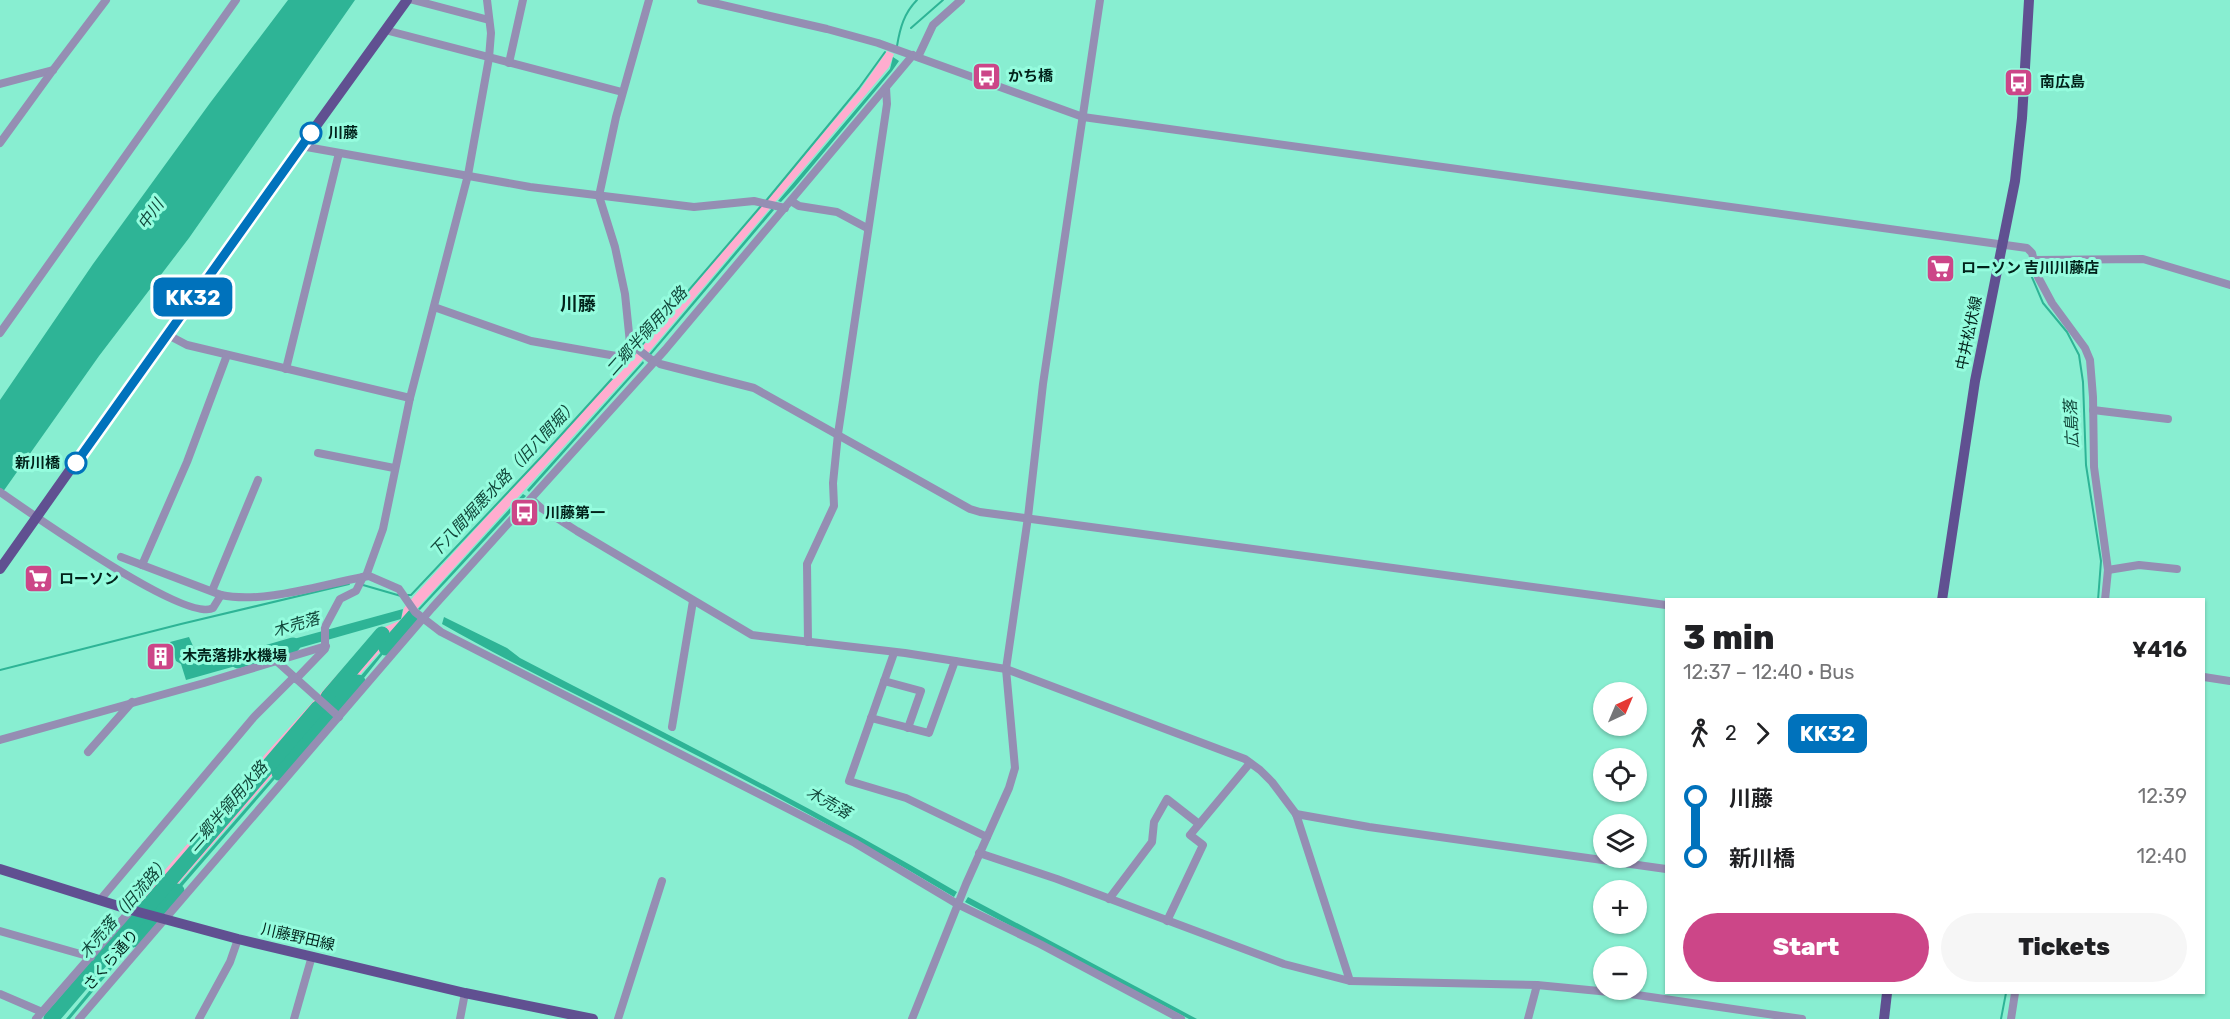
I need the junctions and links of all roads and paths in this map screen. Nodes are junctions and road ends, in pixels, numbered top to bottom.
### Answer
1 (106, 0) edge
2 (236, 0) edge
3 (407, 0) edge
4 (413, 0) edge
5 (487, 0) edge
6 (523, 0) edge
7 (649, 0) edge
8 (701, 0) edge
9 (960, 0) edge
10 (1100, 0) edge
11 (2029, 0) edge
12 (489, 20) junction
13 (385, 30) junction
14 (911, 54) junction
15 (489, 58) junction
16 (508, 63) junction
17 (53, 70) junction
18 (0, 84) edge
19 (886, 88) junction
20 (622, 92) junction
21 (1083, 117) junction
22 (0, 143) edge
23 (302, 146) junction
24 (339, 153) junction
25 (468, 175) junction
26 (599, 196) junction
27 (780, 204) junction
28 (867, 228) junction
29 (2003, 244) junction
30 (2034, 260) junction
31 (2230, 285) edge
32 (434, 307) junction
33 (0, 333) edge
34 (166, 334) junction
35 (630, 343) junction
36 (227, 355) junction
37 (649, 358) junction
38 (285, 369) junction
39 (410, 398) junction
40 (2093, 410) junction
41 (2168, 419) dead end
42 (838, 434) junction
43 (318, 453) dead end
44 (394, 468) junction
45 (258, 480) dead end
46 (0, 492) edge
47 (531, 499) junction
48 (1028, 517) junction
49 (38, 518) junction
50 (121, 556) dead end
51 (142, 565) junction
52 (0, 569) edge
53 (2176, 569) dead end
54 (2108, 570) junction
55 (364, 577) junction
56 (216, 593) junction
57 (1942, 598) edge
58 (2105, 598) edge
59 (693, 600) junction
60 (1665, 605) edge
61 (420, 615) junction
62 (808, 642) junction
63 (326, 645) junction
64 (894, 653) junction
65 (274, 658) junction
66 (955, 661) junction
67 (1006, 669) junction
68 (2205, 677) edge
69 (295, 678) junction
70 (884, 681) junction
71 (2230, 681) edge
72 (132, 702) junction
73 (339, 717) junction
74 (871, 718) junction
75 (672, 728) dead end
76 (908, 728) junction
77 (0, 740) edge
78 (88, 752) dead end
79 (1250, 763) junction
80 (1296, 814) junction
81 (1199, 824) junction
82 (987, 837) junction
83 (979, 853) junction
84 (0, 869) edge
85 (1665, 869) edge
86 (662, 881) dead end
87 (1109, 899) junction
88 (100, 900) junction
89 (959, 905) junction
90 (132, 911) junction
91 (161, 919) junction
92 (1167, 921) junction
93 (0, 931) edge
94 (238, 939) junction
95 (312, 956) junction
96 (91, 957) junction
97 (1350, 981) junction
98 (1537, 985) junction
99 (465, 993) junction
100 (0, 994) edge
101 (1887, 994) edge
102 (2015, 994) edge
103 (1729, 1008) junction
104 (39, 1016) edge
105 (79, 1019) edge
106 (199, 1019) edge
107 (294, 1019) edge
108 (460, 1019) edge
109 (593, 1019) edge
110 (618, 1019) edge
111 (912, 1019) edge
112 (1181, 1019) edge
113 (1528, 1019) edge
114 (1728, 1019) edge
115 (1802, 1019) edge
116 (1884, 1019) edge
117 (2011, 1019) edge

1 - 17 street
2 - 33 street
3 - 13 main road
4 - 12 street
5 - 12 street
6 - 16 street
7 - 20 street
8 - 14 street
9 - 14 street, さくら通り
10 - 21 street
11 - 29 main road, 中井松伏線
12 - 15 street
13 - 15 street
13 - 23 main road
14 - 19 street, さくら通り
14 - 21 street
15 - 16 street
15 - 25 street
16 - 20 street
17 - 18 street
17 - 22 street
19 - 27 street, さくら通り
19 - 28 street
20 - 26 street
21 - 29 street
21 - 48 street
23 - 24 street
23 - 34 main road
24 - 25 street
24 - 38 street
25 - 26 street
25 - 32 street
26 - 27 street
26 - 35 street
27 - 28 street
27 - 37 street, さくら通り
28 - 42 street
29 - 30 street
29 - 57 main road, 中井松伏線
30 - 31 street
30 - 40 street
32 - 35 street
32 - 39 street
34 - 36 street
34 - 49 main road
35 - 37 street
36 - 38 street
36 - 51 street
37 - 42 street
37 - 47 street, さくら通り
38 - 39 street
39 - 44 street
40 - 41 street
40 - 54 street
42 - 48 street
42 - 62 street
43 - 44 street
44 - 55 street
45 - 56 street
46 - 49 street
47 - 59 street
47 - 61 street, さくら通り
48 - 60 street
48 - 67 street
49 - 52 main road
49 - 56 street
50 - 51 street
51 - 56 street
53 - 54 street
54 - 58 street
55 - 56 street
55 - 61 street
55 - 63 street
59 - 62 street
59 - 75 street
61 - 73 street, さくら通り
61 - 89 street
62 - 64 street
63 - 65 street
63 - 69 street
64 - 66 street
64 - 70 street
65 - 69 street
65 - 72 street
66 - 67 street
66 - 76 street
67 - 79 street
67 - 82 street
68 - 71 street
69 - 73 street
69 - 88 street
70 - 74 street
70 - 76 street
72 - 77 street
72 - 78 street
73 - 91 street, さくら通り
74 - 76 street
74 - 82 street
79 - 80 street
79 - 81 street
80 - 85 street
80 - 97 street
81 - 87 street
81 - 92 street
82 - 83 street
83 - 87 street
83 - 89 street
84 - 88 main road, 川藤野田線
86 - 110 street
87 - 92 street
88 - 90 main road, 川藤野田線
89 - 111 street
89 - 112 street
90 - 91 main road, 川藤野田線
90 - 96 street
91 - 94 main road, 川藤野田線
91 - 105 street, さくら通り
92 - 97 street
93 - 96 street
94 - 95 main road, 川藤野田線
94 - 106 street
95 - 99 main road, 川藤野田線
95 - 107 street
96 - 104 street
97 - 98 street
98 - 103 street
98 - 113 street
99 - 108 street
99 - 109 main road, 川藤野田線
100 - 104 street
101 - 116 main road
102 - 117 street
103 - 114 street
103 - 115 street

